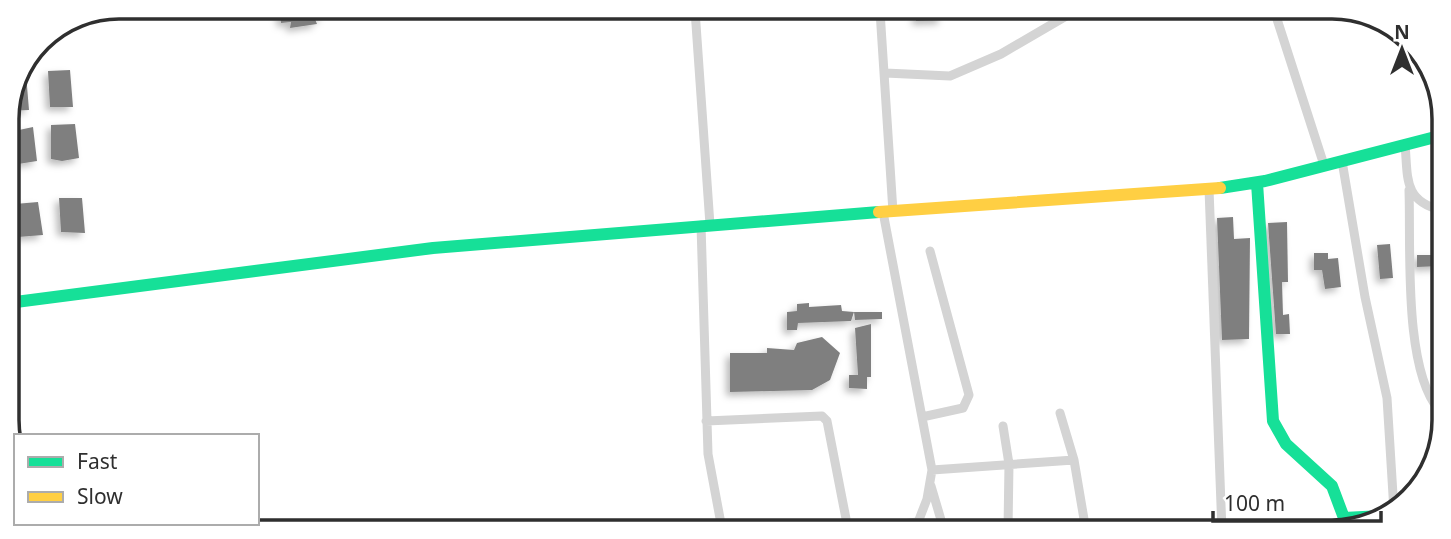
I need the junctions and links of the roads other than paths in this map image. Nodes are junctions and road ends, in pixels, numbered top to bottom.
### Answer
1 (695, 19) edge
2 (881, 19) edge
3 (1061, 19) edge
4 (1277, 19) edge
5 (885, 73) junction
6 (1432, 138) edge
7 (1405, 144) junction
8 (1342, 161) junction
9 (1324, 165) junction
10 (1257, 183) junction
11 (1209, 189) junction
12 (1409, 190) junction
13 (1432, 207) edge
14 (888, 212) junction
15 (705, 225) junction
16 (930, 251) dead end
17 (19, 302) edge
18 (1432, 401) edge
19 (1060, 413) dead end
20 (922, 417) junction
21 (706, 421) junction
22 (1003, 426) dead end
23 (1074, 460) junction
24 (1009, 464) junction
25 (932, 470) junction
26 (931, 484) junction
27 (1393, 499) edge
28 (1352, 518) edge
29 (720, 520) edge
30 (846, 520) edge
31 (918, 520) edge
32 (941, 520) edge
33 (1008, 520) edge
34 (1084, 520) edge
35 (1222, 520) edge

1 - 15 street
2 - 5 street
3 - 5 street
4 - 9 street
5 - 14 street
6 - 7 street
7 - 8 street
7 - 12 street
8 - 9 street
8 - 27 street
9 - 10 street
10 - 11 street
10 - 28 street
11 - 14 street
11 - 35 street
12 - 13 street
12 - 18 street
14 - 15 street
14 - 20 street
15 - 17 street
15 - 21 street
16 - 20 street
19 - 23 street
20 - 25 street
21 - 29 street
21 - 30 street
22 - 24 street
23 - 24 street
23 - 34 street
24 - 25 street
24 - 33 street
25 - 26 street
26 - 31 street
26 - 32 street

